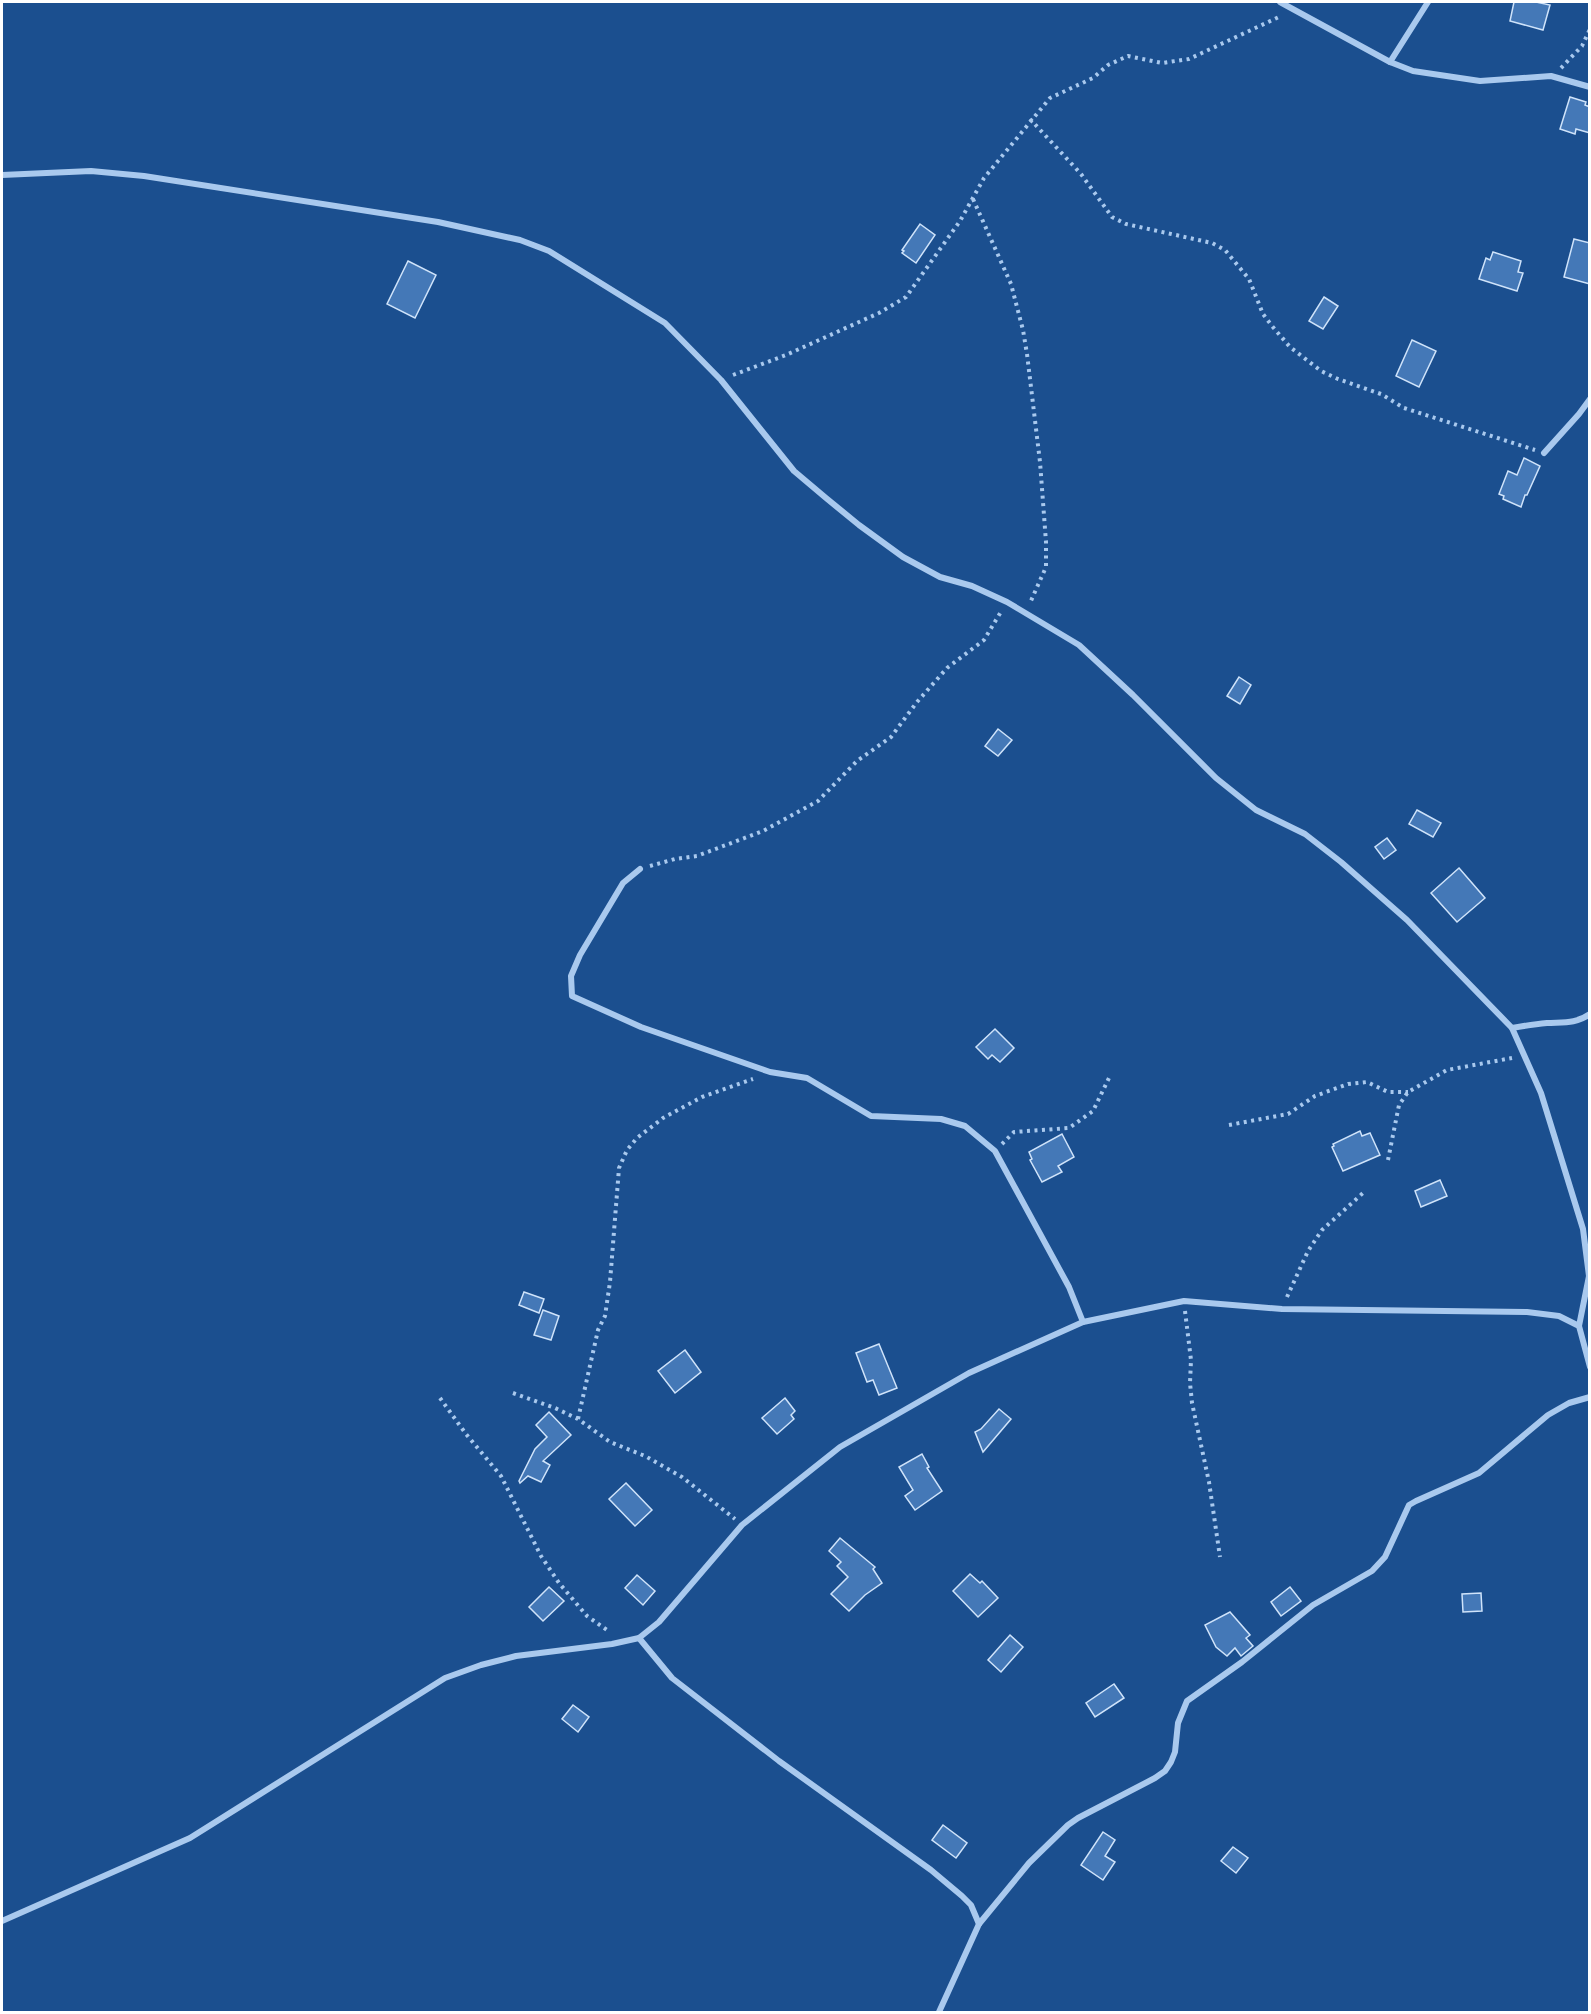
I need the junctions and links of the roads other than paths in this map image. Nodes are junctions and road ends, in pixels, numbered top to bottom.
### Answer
1 (1280, 2) edge
2 (1428, 2) edge
3 (1389, 62) junction
4 (1590, 87) edge
5 (2, 175) edge
6 (1590, 399) edge
7 (1544, 453) road end
8 (640, 870) road end
9 (1590, 1014) edge
10 (1512, 1028) junction
11 (1083, 1322) junction
12 (1579, 1326) junction
13 (1590, 1367) edge
14 (1590, 1398) edge
15 (639, 1638) junction
16 (2, 1921) edge
17 (979, 1924) junction
18 (939, 2013) edge

1 - 3 street
2 - 3 street
3 - 4 street
5 - 10 street
6 - 7 street
8 - 11 street
9 - 10 street
10 - 12 street
11 - 12 street
11 - 15 street
12 - 13 street
14 - 17 street
15 - 16 street
15 - 17 street
17 - 18 street

